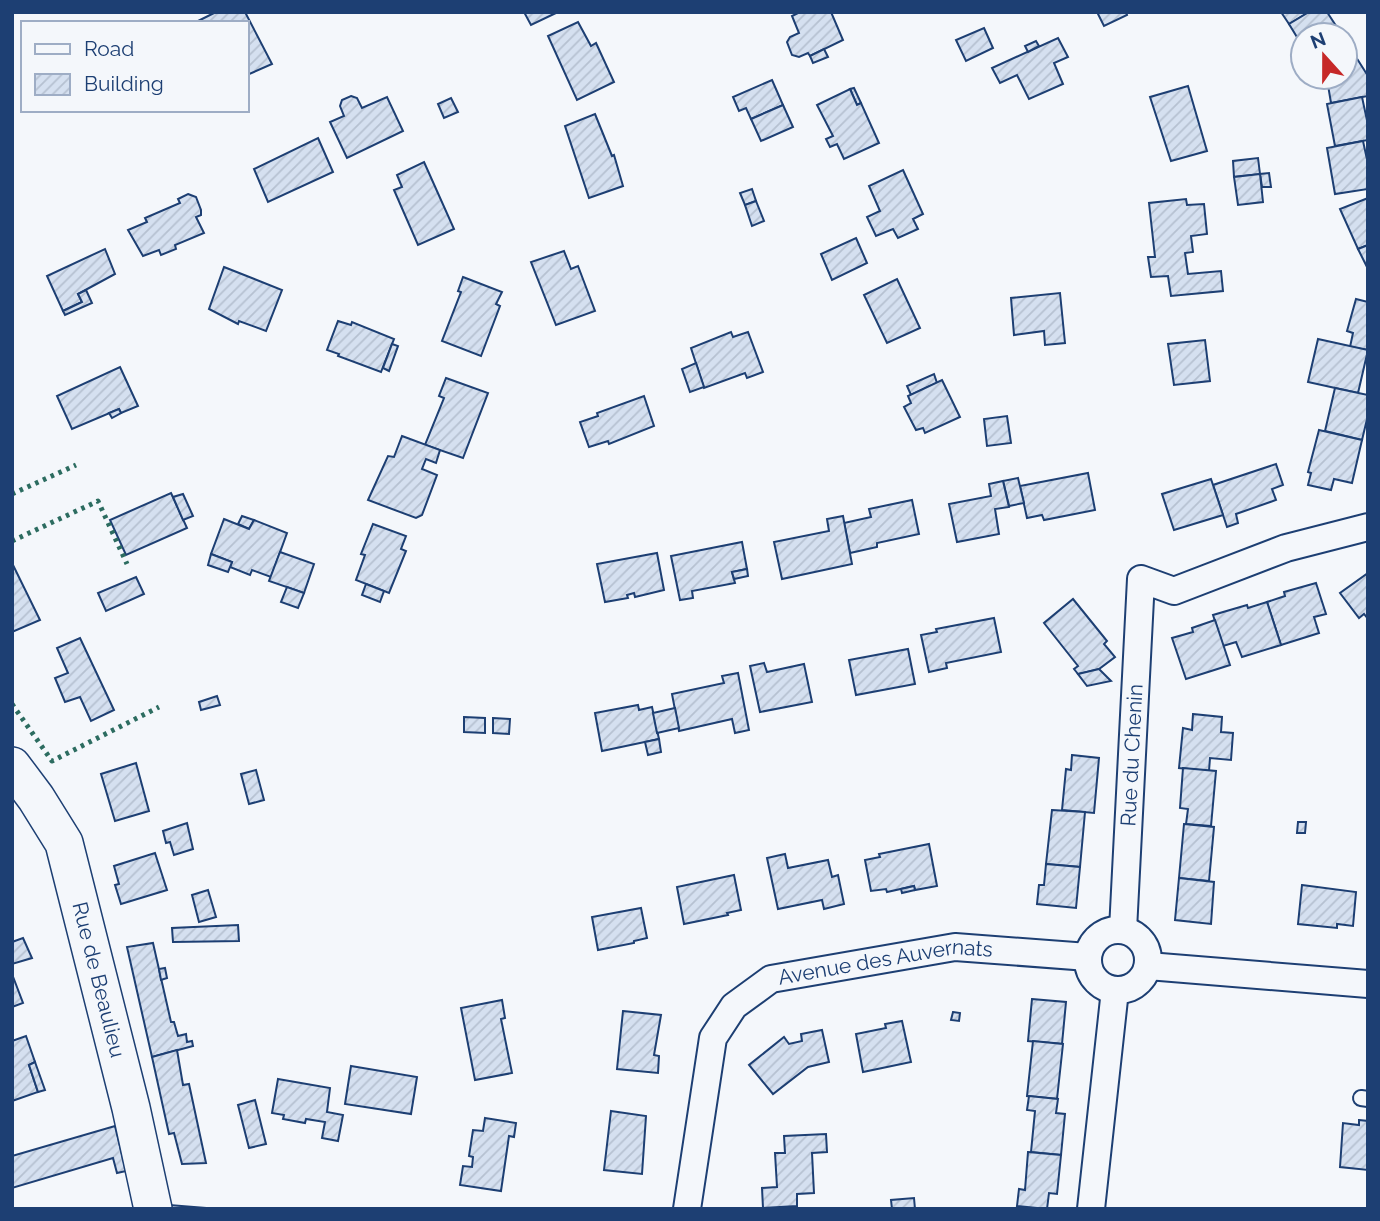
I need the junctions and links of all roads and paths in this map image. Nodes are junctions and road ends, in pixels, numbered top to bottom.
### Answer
1 (1368, 527) edge
2 (12, 766) edge
3 (1123, 930) junction
4 (1088, 957) junction
5 (1148, 966) junction
6 (1368, 984) edge
7 (1115, 990) junction
8 (152, 1209) edge
9 (687, 1209) edge
10 (1091, 1209) edge

1 - 3 street, Rue du Chenin
2 - 8 street, Rue de Beaulieu
3 - 4 street
3 - 5 street
4 - 7 street
4 - 9 street, Avenue des Auvernats
5 - 6 street
5 - 7 street
7 - 10 street

